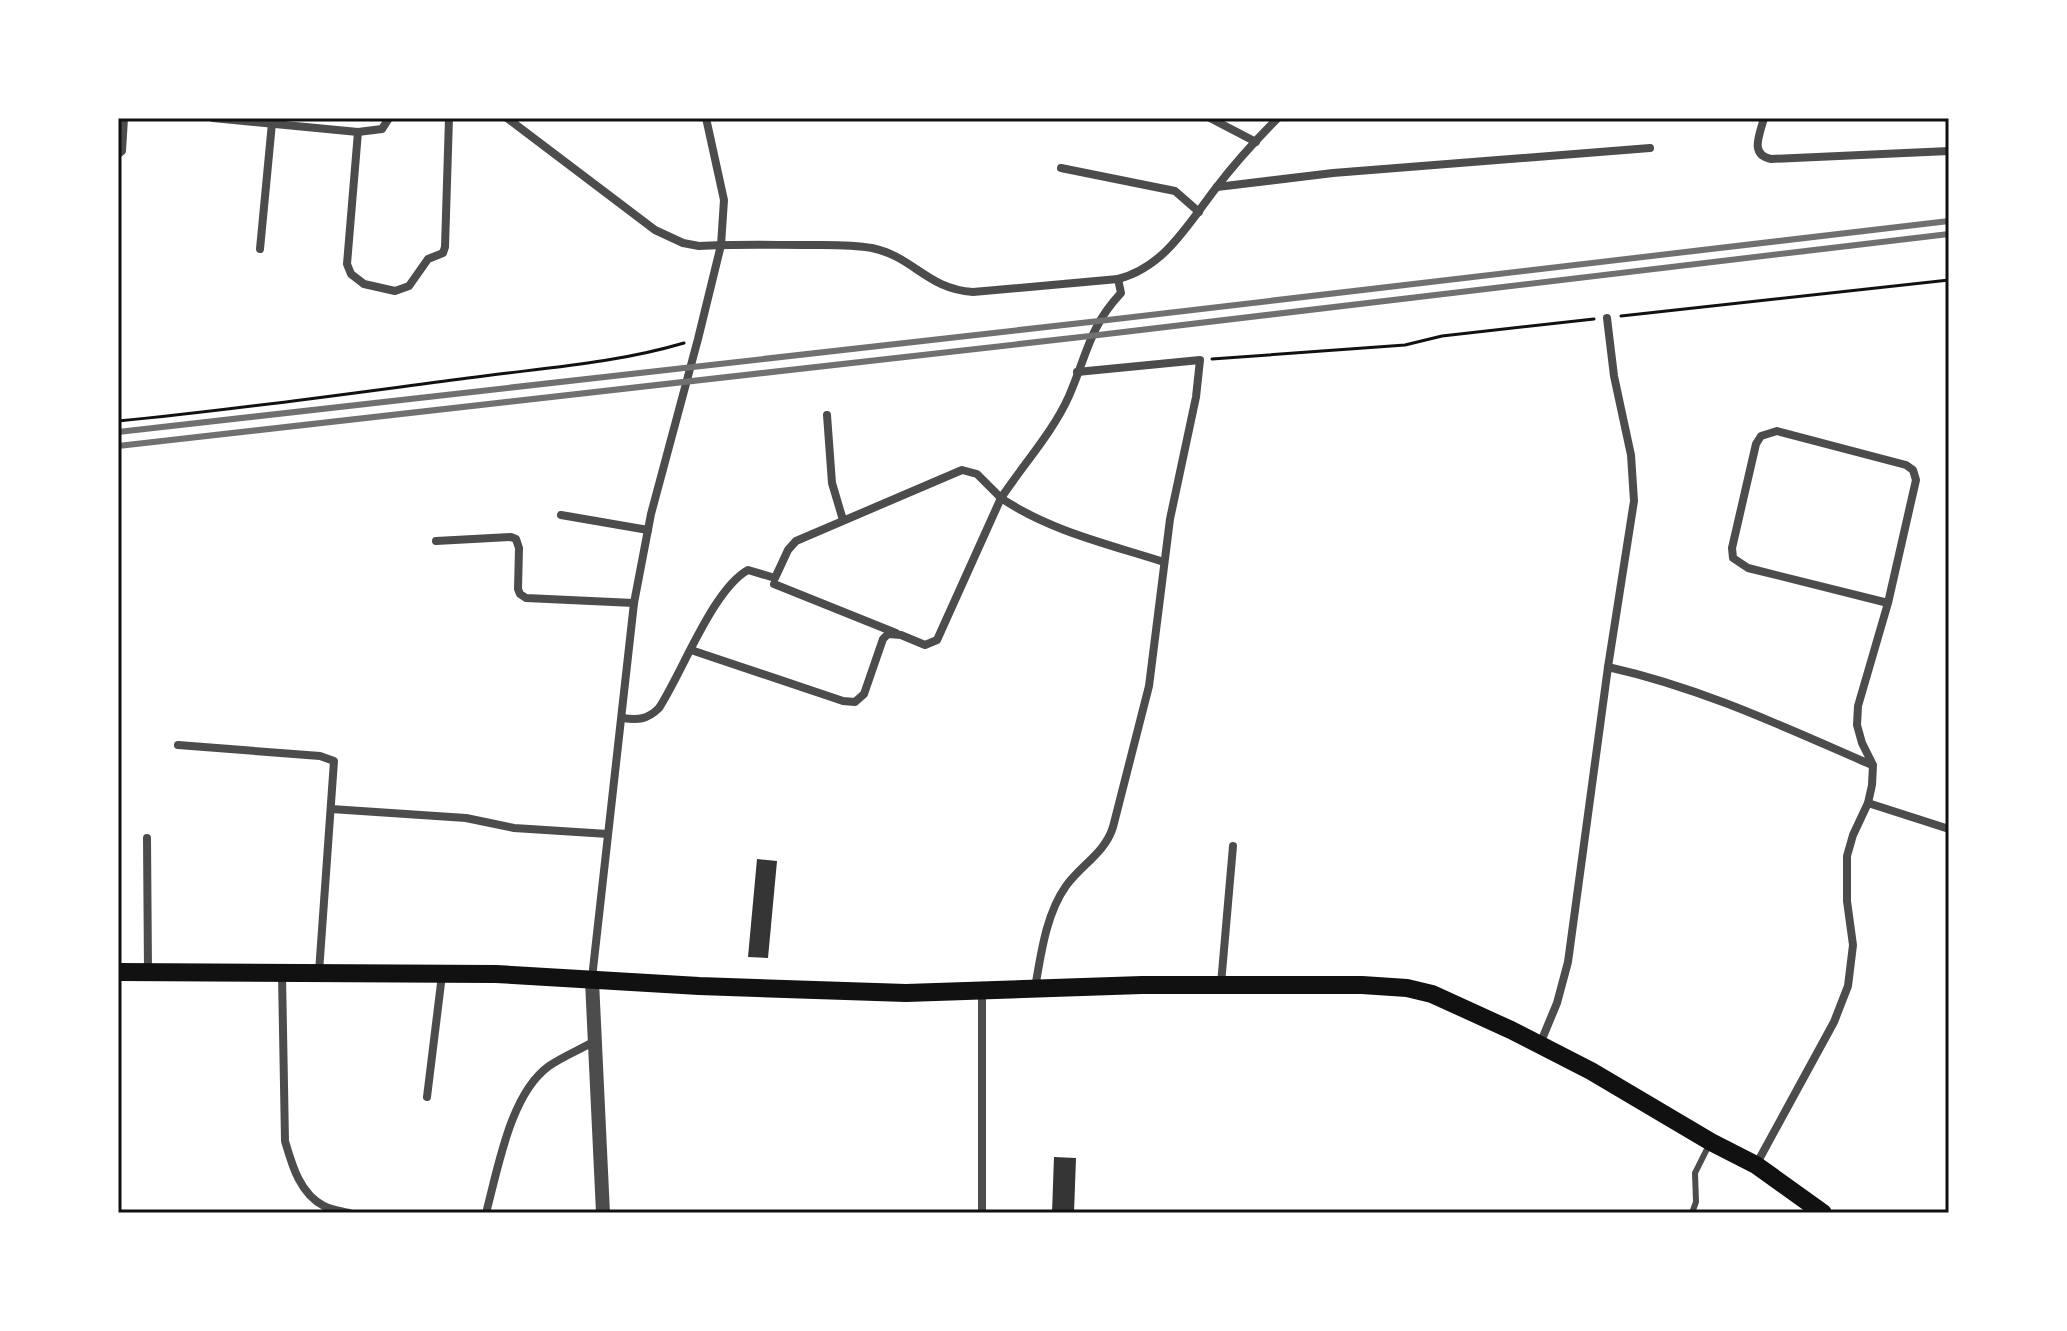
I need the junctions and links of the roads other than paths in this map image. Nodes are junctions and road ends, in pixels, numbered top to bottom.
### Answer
1 (124, 118) edge
2 (213, 118) edge
3 (389, 118) edge
4 (449, 118) edge
5 (507, 118) edge
6 (706, 118) edge
7 (1210, 118) edge
8 (1278, 118) edge
9 (1764, 118) edge
10 (272, 123) junction
11 (358, 132) junction
12 (1256, 142) junction
13 (1650, 148) dead end
14 (1949, 151) edge
15 (118, 154) edge
16 (1061, 168) dead end
17 (1216, 187) junction
18 (1199, 212) junction
19 (721, 245) junction
20 (260, 249) dead end
21 (1118, 279) junction
22 (1607, 318) road end
23 (1077, 372) junction
24 (827, 415) dead end
25 (1001, 498) junction
26 (561, 515) dead end
27 (843, 520) junction
28 (648, 530) junction
29 (436, 541) dead end
30 (1164, 562) junction
31 (774, 584) dead end
32 (634, 603) junction
33 (1888, 603) junction
34 (901, 635) junction
35 (691, 650) junction
36 (1608, 667) junction
37 (622, 718) junction
38 (178, 745) dead end
39 (1873, 765) junction
40 (1868, 803) junction
41 (331, 809) junction
42 (1949, 829) edge
43 (608, 834) junction
44 (147, 838) dead end
45 (1233, 846) dead end
46 (118, 972) edge
47 (148, 972) junction
48 (282, 973) junction
49 (319, 973) junction
50 (442, 974) junction
51 (592, 981) junction
52 (1221, 985) junction
53 (1035, 988) junction
54 (982, 990) junction
55 (593, 1042) junction
56 (1539, 1044) junction
57 (427, 1097) dead end
58 (1711, 1142) junction
59 (1756, 1165) junction
60 (349, 1213) edge
61 (486, 1213) edge
62 (603, 1213) edge
63 (982, 1213) edge
64 (1692, 1213) edge
65 (1823, 1213) edge

1 - 15 street
2 - 10 street
3 - 11 street
4 - 11 street
5 - 19 street
6 - 19 street
7 - 12 street
8 - 12 street
9 - 14 street
10 - 11 street
10 - 20 street
12 - 17 street
13 - 17 street
16 - 18 street
17 - 18 street
18 - 21 street
19 - 21 street
19 - 28 street
21 - 23 street
22 - 36 street
23 - 25 street
23 - 30 street
24 - 27 street
25 - 27 street
25 - 30 street
25 - 34 street
26 - 28 street
27 - 35 street
28 - 32 street
29 - 32 street
30 - 53 street
31 - 34 street
32 - 37 street
33 - 33 street
33 - 39 street
34 - 35 street
35 - 37 street
36 - 39 street
36 - 56 street
37 - 43 street
38 - 41 street
39 - 40 street
40 - 42 street
40 - 59 street
41 - 43 street
41 - 49 street
43 - 51 street
44 - 47 street
45 - 52 street
46 - 47 main road
47 - 48 main road
48 - 49 main road
48 - 60 street
49 - 50 main road
50 - 51 main road
50 - 57 street
51 - 54 main road
51 - 55 street
52 - 53 main road
52 - 56 main road
53 - 54 main road
54 - 63 street
55 - 61 street
55 - 62 street
56 - 58 main road
58 - 59 main road
58 - 64 lane
59 - 65 main road

